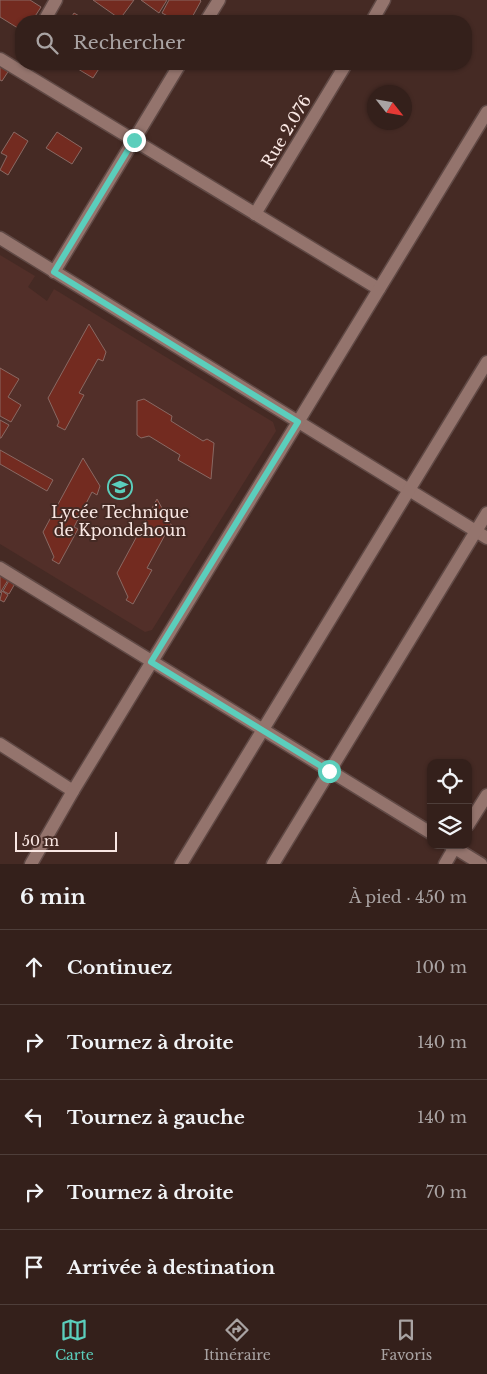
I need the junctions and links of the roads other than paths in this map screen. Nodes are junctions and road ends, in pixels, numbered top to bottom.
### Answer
1 (56, 0) edge
2 (219, 0) edge
3 (384, 0) edge
4 (47, 15) edge
5 (210, 15) edge
6 (375, 15) edge
7 (0, 59) edge
8 (15, 63) edge
9 (27, 70) edge
10 (176, 70) edge
11 (342, 70) edge
12 (487, 112) edge
13 (134, 140) junction
14 (255, 214) junction
15 (0, 238) edge
16 (54, 272) junction
17 (379, 289) junction
18 (487, 362) edge
19 (298, 422) junction
20 (408, 490) junction
21 (487, 513) edge
22 (481, 534) edge
23 (0, 568) edge
24 (151, 662) junction
25 (262, 729) junction
26 (0, 744) edge
27 (329, 771) junction
28 (73, 791) junction
29 (487, 795) edge
30 (472, 819) edge
31 (427, 831) edge
32 (452, 849) edge
33 (458, 849) edge
34 (31, 864) edge
35 (181, 864) edge
36 (273, 864) edge
37 (445, 864) edge
38 (481, 864) edge

1 - 4 street
2 - 5 street
3 - 6 street
7 - 8 street
9 - 13 street
10 - 13 street
11 - 14 street, Rue 2.076
12 - 17 street
13 - 14 street
13 - 16 street
14 - 17 street
15 - 16 street
16 - 19 street
17 - 19 street
18 - 20 street
19 - 20 street
19 - 24 street
20 - 22 street
20 - 25 street
21 - 22 street
22 - 27 street
23 - 24 street
24 - 25 street
24 - 28 street
25 - 27 street
25 - 35 street
26 - 28 street
27 - 31 street
27 - 36 street
28 - 34 street
29 - 30 street
32 - 37 street
33 - 38 street

